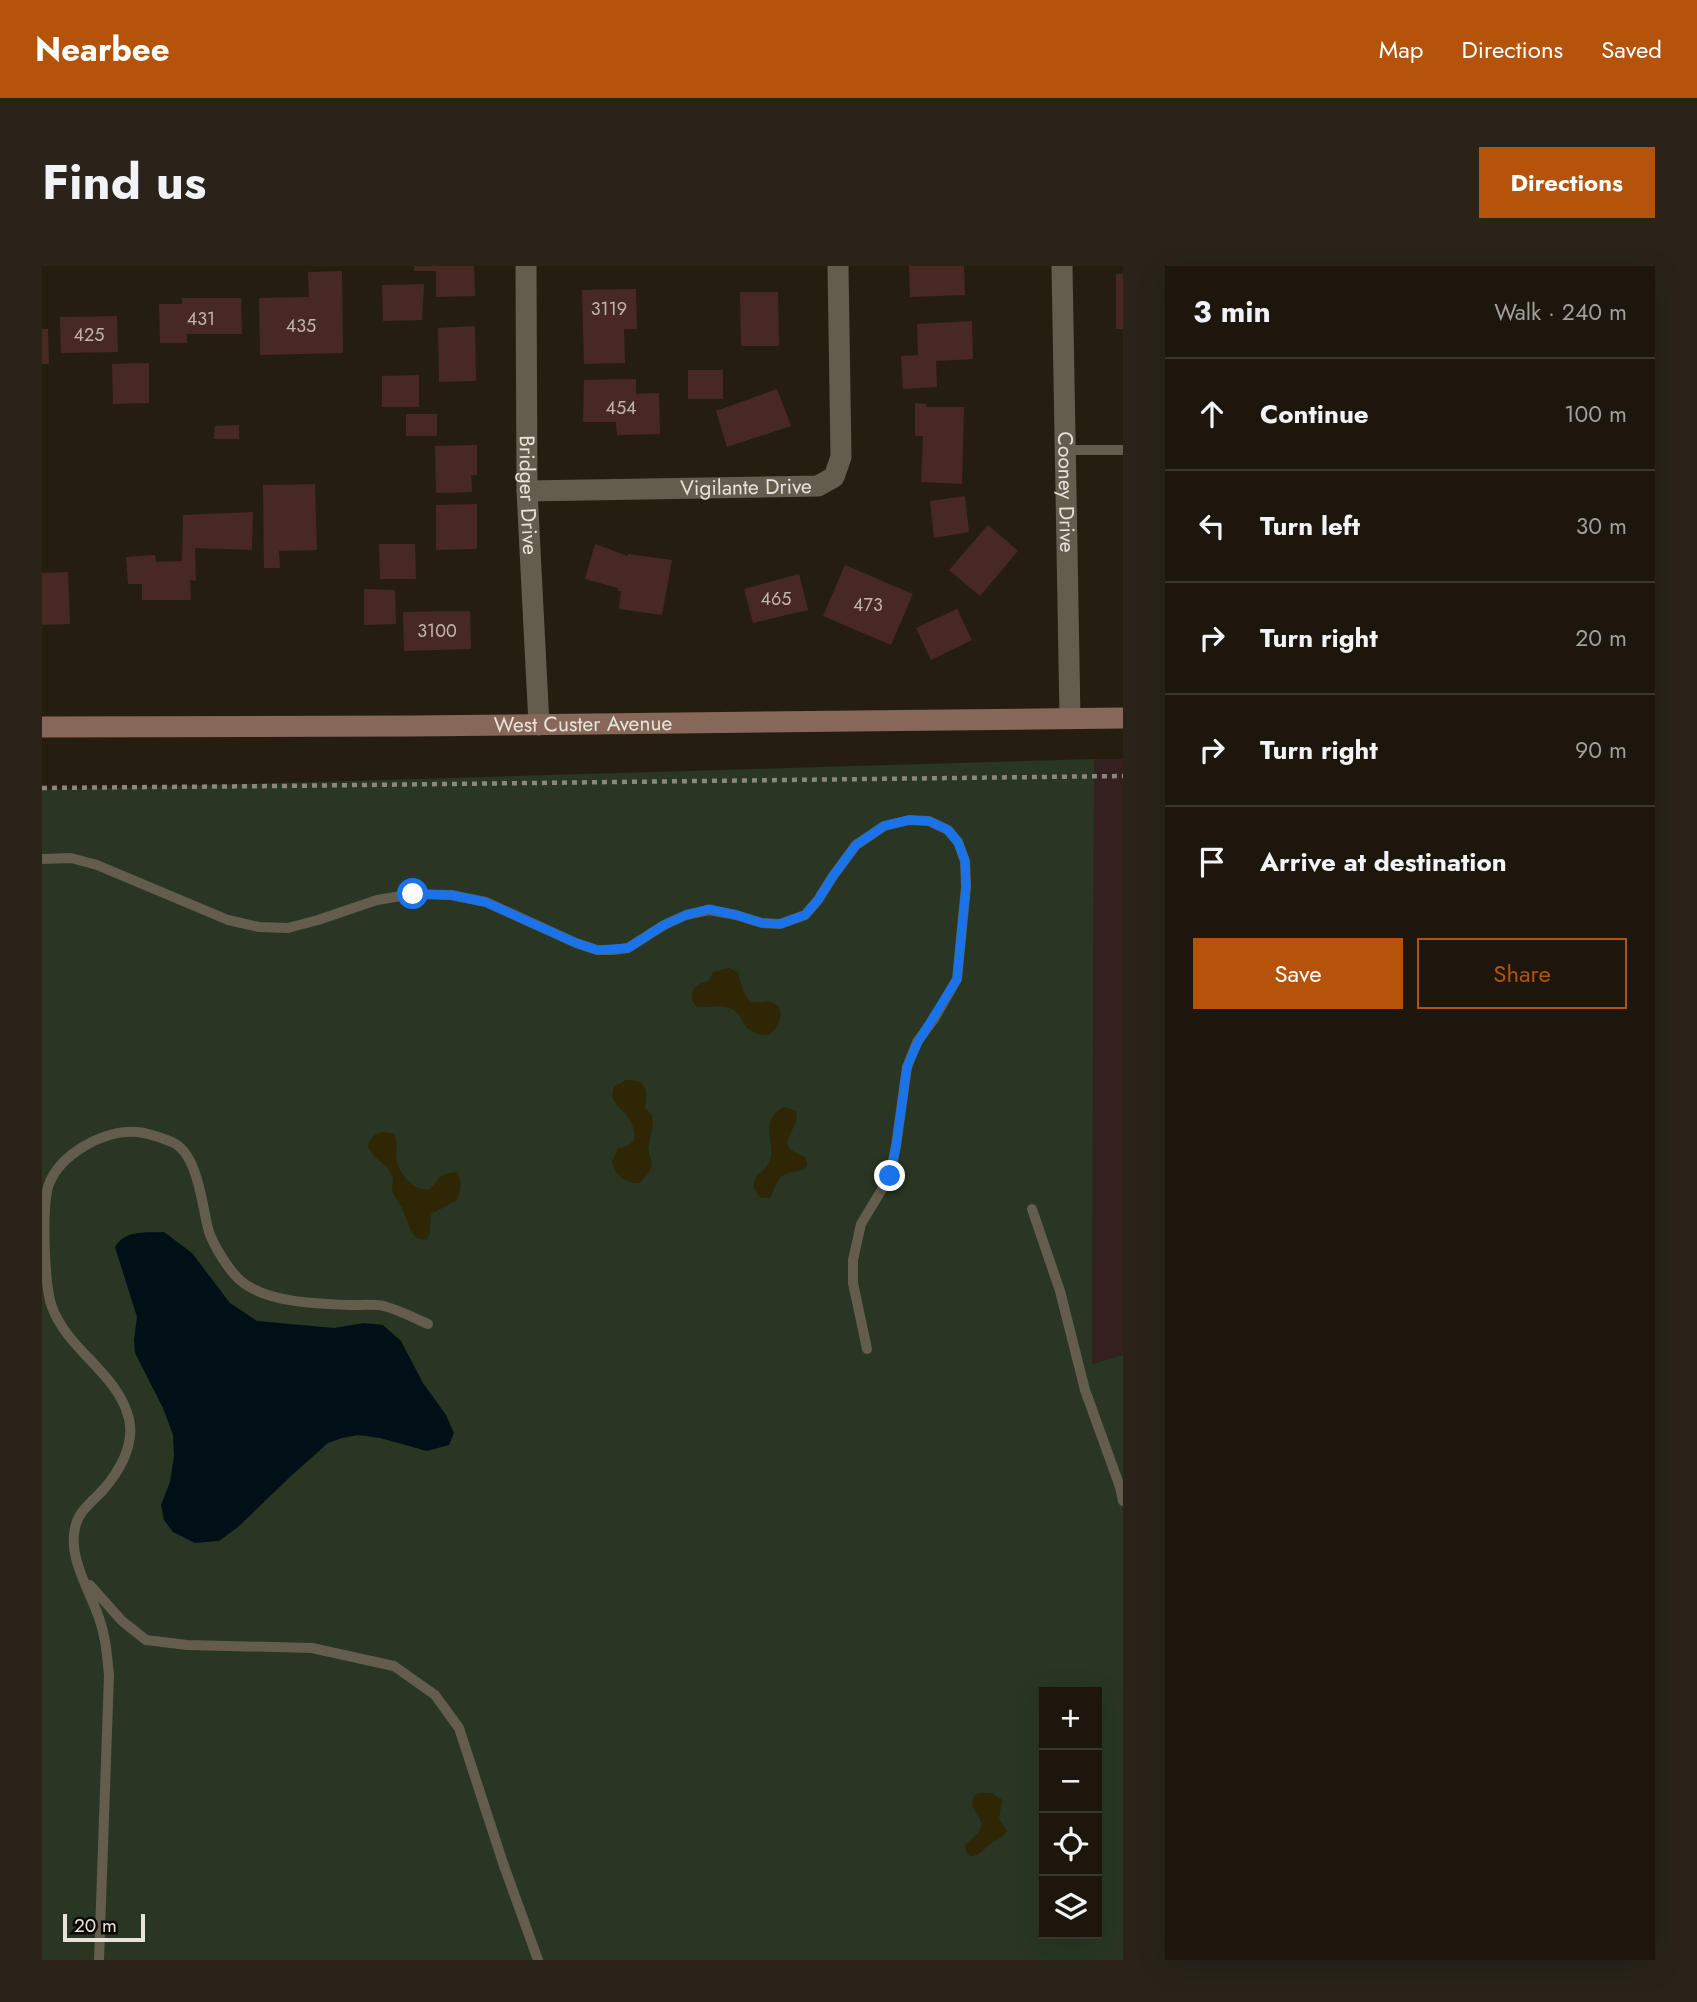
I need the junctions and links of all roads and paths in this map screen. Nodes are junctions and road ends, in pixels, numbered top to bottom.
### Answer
1 (526, 266) edge
2 (838, 266) edge
3 (1062, 266) edge
4 (1065, 450) junction
5 (1123, 450) edge
6 (527, 491) junction
7 (1123, 718) edge
8 (1070, 719) junction
9 (539, 725) junction
10 (42, 727) edge
11 (1123, 776) edge
12 (42, 788) edge
13 (42, 859) edge
14 (1032, 1209) dead end
15 (428, 1324) dead end
16 (867, 1349) dead end
17 (1123, 1501) edge
18 (82, 1575) junction
19 (99, 1960) edge
20 (538, 1960) edge

1 - 6 street, Bridger Drive
2 - 6 street, Vigilante Drive
3 - 4 street, Cooney Drive
4 - 5 lane
4 - 8 street, Cooney Drive
6 - 9 street, Bridger Drive
7 - 8 main road, West Custer Avenue
8 - 9 main road, West Custer Avenue
9 - 10 main road, West Custer Avenue
11 - 12 path
13 - 16 lane
14 - 17 lane
15 - 18 lane
18 - 19 lane
18 - 20 lane

